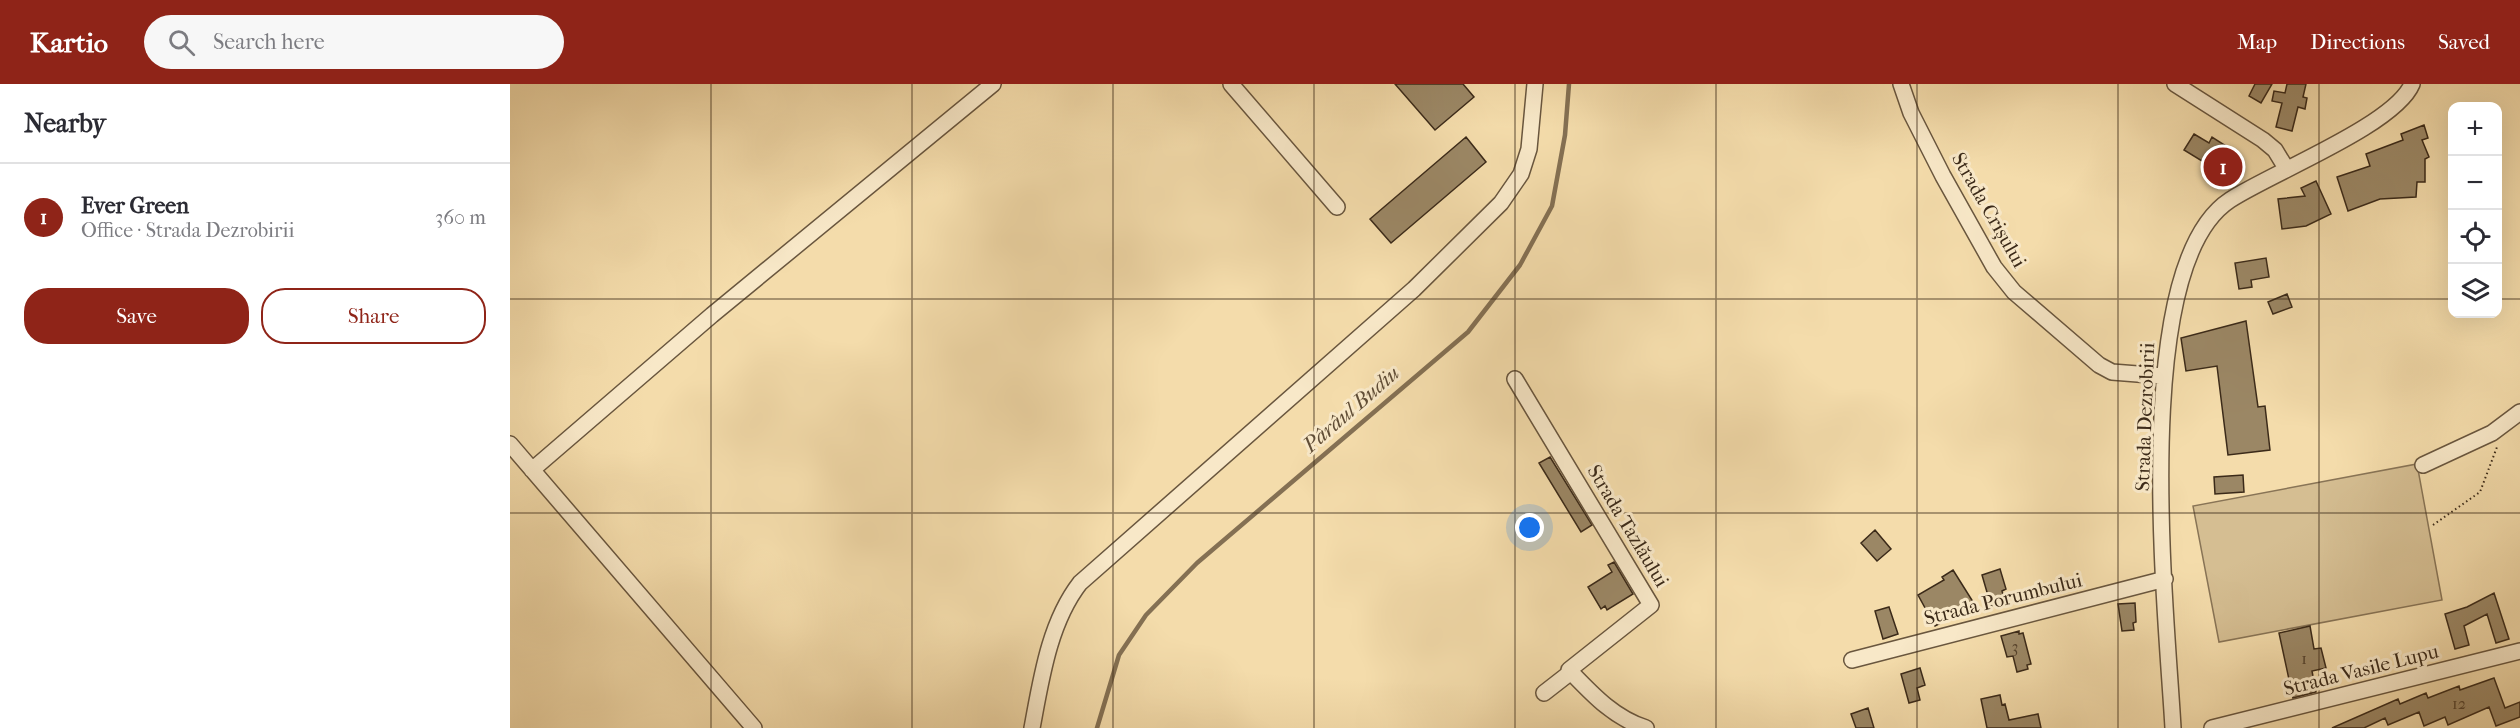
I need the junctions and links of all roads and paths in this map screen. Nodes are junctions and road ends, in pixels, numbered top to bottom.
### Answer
1 (993, 84) edge
2 (1230, 84) edge
3 (1535, 84) edge
4 (1901, 84) edge
5 (2175, 84) edge
6 (2412, 84) edge
7 (2286, 168) junction
8 (1337, 207) dead end
9 (2163, 376) junction
10 (1515, 379) dead end
11 (2520, 412) edge
12 (2501, 427) junction
13 (510, 444) edge
14 (2423, 465) dead end
15 (532, 470) junction
16 (2433, 525) dead end
17 (2165, 579) junction
18 (2520, 651) edge
19 (1852, 660) dead end
20 (1570, 671) junction
21 (1544, 693) dead end
22 (754, 728) edge
23 (1032, 728) edge
24 (1646, 728) edge
25 (2173, 728) edge
26 (2212, 728) edge

1 - 15 street
2 - 8 street
3 - 23 street
4 - 9 street, Strada Crișului
5 - 7 street
6 - 7 street, Strada Dezrobirii
7 - 9 street, Strada Dezrobirii
9 - 17 street, Strada Dezrobirii
10 - 20 street, Strada Tazlăului
11 - 12 street
12 - 14 street
12 - 16 path
13 - 15 street
15 - 22 street
17 - 19 street, Strada Porumbului
17 - 25 street, Strada Dezrobirii
18 - 26 street, Strada Vasile Lupu
20 - 21 street
20 - 24 street

